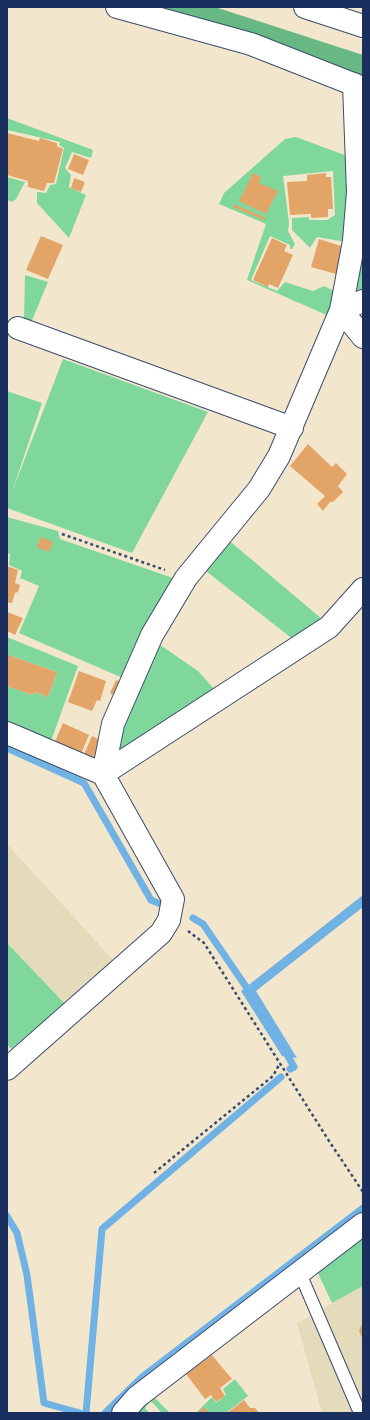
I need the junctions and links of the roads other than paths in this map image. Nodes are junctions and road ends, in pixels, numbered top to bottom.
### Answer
1 (117, 7) edge
2 (305, 7) edge
3 (363, 26) edge
4 (358, 86) edge
5 (363, 302) edge
6 (341, 310) junction
7 (18, 328) dead end
8 (363, 337) edge
9 (292, 428) junction
10 (363, 589) edge
11 (7, 733) edge
12 (102, 774) junction
13 (7, 1069) edge
14 (363, 1224) edge
15 (299, 1271) junction
16 (360, 1408) edge
17 (123, 1413) edge

1 - 4 main road
2 - 3 main road
4 - 6 main road
5 - 6 main road
6 - 8 main road
6 - 9 main road
7 - 9 main road
9 - 12 main road
10 - 12 main road
11 - 12 main road
12 - 13 main road
14 - 15 main road
15 - 16 lane
15 - 17 main road

